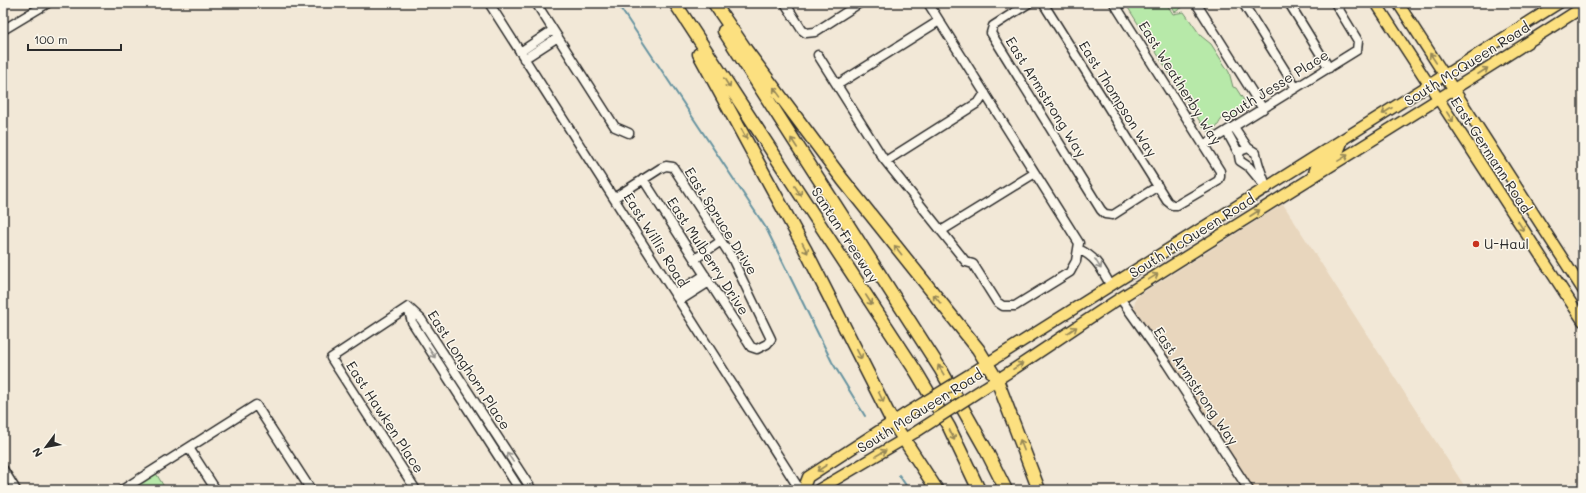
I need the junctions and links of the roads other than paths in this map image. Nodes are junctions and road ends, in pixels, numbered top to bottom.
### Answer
1 (48, 3) edge
2 (489, 3) edge
3 (536, 3) edge
4 (668, 3) edge
5 (675, 3) edge
6 (706, 3) edge
7 (714, 3) edge
8 (785, 3) edge
9 (860, 3) edge
10 (928, 3) edge
11 (1029, 3) edge
12 (1043, 3) edge
13 (1114, 3) edge
14 (1196, 3) edge
15 (1243, 3) edge
16 (1288, 3) edge
17 (1335, 3) edge
18 (1376, 3) edge
19 (1398, 3) edge
20 (1559, 3) edge
21 (1583, 7) edge
22 (939, 21) junction
23 (3, 30) edge
24 (556, 34) junction
25 (522, 55) junction
26 (818, 55) dead end
27 (1330, 68) junction
28 (1444, 75) junction
29 (1429, 84) junction
30 (837, 85) junction
31 (1296, 88) junction
32 (1454, 91) junction
33 (984, 93) junction
34 (1439, 100) junction
35 (1263, 109) junction
36 (1231, 129) junction
37 (629, 133) dead end
38 (1343, 140) junction
39 (1204, 145) junction
40 (1248, 148) junction
41 (1239, 154) junction
42 (886, 161) junction
43 (1035, 173) junction
44 (1313, 176) junction
45 (643, 179) junction
46 (1158, 186) junction
47 (1267, 188) junction
48 (614, 198) junction
49 (1274, 201) junction
50 (1174, 205) joint
51 (1544, 230) junction
52 (942, 231) junction
53 (1529, 239) junction
54 (721, 241) junction
55 (1078, 249) junction
56 (695, 259) junction
57 (707, 278) junction
58 (1111, 286) junction
59 (1583, 290) edge
60 (677, 298) junction
61 (1120, 298) junction
62 (408, 307) junction
63 (1583, 321) edge
64 (431, 334) junction
65 (423, 339) junction
66 (751, 347) joint
67 (987, 363) junction
68 (461, 380) junction
69 (997, 380) junction
70 (453, 386) junction
71 (892, 421) junction
72 (491, 428) junction
73 (484, 433) junction
74 (903, 440) junction
75 (189, 448) junction
76 (3, 470) edge
77 (523, 477) junction
78 (516, 482) junction
79 (16, 490) edge
80 (122, 490) edge
81 (216, 490) edge
82 (311, 490) edge
83 (416, 490) edge
84 (520, 490) edge
85 (532, 490) edge
86 (802, 490) edge
87 (818, 490) edge
88 (937, 490) edge
89 (979, 490) edge
90 (1006, 490) edge
91 (1039, 490) edge
92 (1249, 490) edge

1 - 23 street
2 - 25 street, East Willis Road
3 - 24 street
4 -> 71 highway
5 -> 89 highway, Santan Freeway
90 -> 6 highway, Santan Freeway
67 -> 7 highway
8 - 9 street
10 - 22 street
11 - 46 street, East Armstrong Way
12 - 46 street, East Thompson Way
13 - 39 street, East Weatherby Way
14 - 35 street
15 - 31 street
16 - 27 street
17 - 27 street, South Jesse Place
18 - 29 main road, East Germann Road
28 -> 19 main road, East Germann Road
20 - 28 main road, South McQueen Road
32 -> 21 main road, South McQueen Road
22 - 30 street
22 - 33 street
24 - 25 street
24 - 37 street
25 - 48 street, East Willis Road
26 - 30 street
27 - 31 street, South Jesse Place
28 - 29 main road, South McQueen Road
28 - 32 main road, East Germann Road
29 - 34 main road, East Germann Road
29 -> 38 main road, South McQueen Road
30 - 42 street
31 - 35 street, South Jesse Place
32 - 34 main road, South McQueen Road
32 - 51 main road, East Germann Road
33 - 42 street
33 - 43 street
44 -> 34 main road, South McQueen Road
34 -> 53 main road, East Germann Road
35 - 36 street, South Jesse Place
36 - 39 street, South Jesse Place
36 - 40 street
36 - 41 street
38 - 44 main road
38 - 47 main road, South McQueen Road
39 - 50 street, East Weatherby Way
40 - 41 street
40 - 47 street
41 - 47 street
42 - 52 street
43 - 52 street
43 - 55 street
44 - 49 main road, South McQueen Road
45 - 48 street
45 - 54 street, East Spruce Drive
45 - 56 street, East Mulberry Drive
46 - 50 street, East Thompson Way
47 - 49 main road
47 - 58 main road, South McQueen Road
48 - 60 street, East Willis Road
61 -> 49 main road, South McQueen Road
51 - 53 main road
51 - 59 main road, East Germann Road
52 - 55 street
53 - 63 main road, East Germann Road
54 - 56 street
54 - 66 street, East Spruce Drive
55 -> 58 street
56 - 57 street, East Mulberry Drive
57 - 60 street
57 - 66 street, East Mulberry Drive
58 - 61 main road
58 - 67 main road, South McQueen Road
60 - 86 street, East Willis Road
69 -> 61 main road, South McQueen Road
61 - 92 street, East Armstrong Way
62 - 64 street, East Longhorn Place
62 - 65 street, East Longhorn Place
62 - 83 street, East Hawken Place
64 - 65 street
64 - 68 street, East Longhorn Place
65 -> 70 street, East Longhorn Place
67 - 69 highway
67 - 71 main road, South McQueen Road, bridge
68 - 70 street
68 - 72 street, East Longhorn Place
69 - 74 main road, South McQueen Road, bridge
91 -> 69 highway
70 - 73 street, East Longhorn Place
71 - 74 highway
71 -> 86 main road, South McQueen Road
72 - 73 street
77 -> 72 street, East Longhorn Place
73 - 78 street, East Longhorn Place
87 -> 74 main road, South McQueen Road
74 - 88 highway
75 - 80 street
75 - 81 street
75 - 82 street
76 - 79 street
77 - 78 street
77 - 85 street, East Longhorn Place
78 - 84 street, East Longhorn Place

